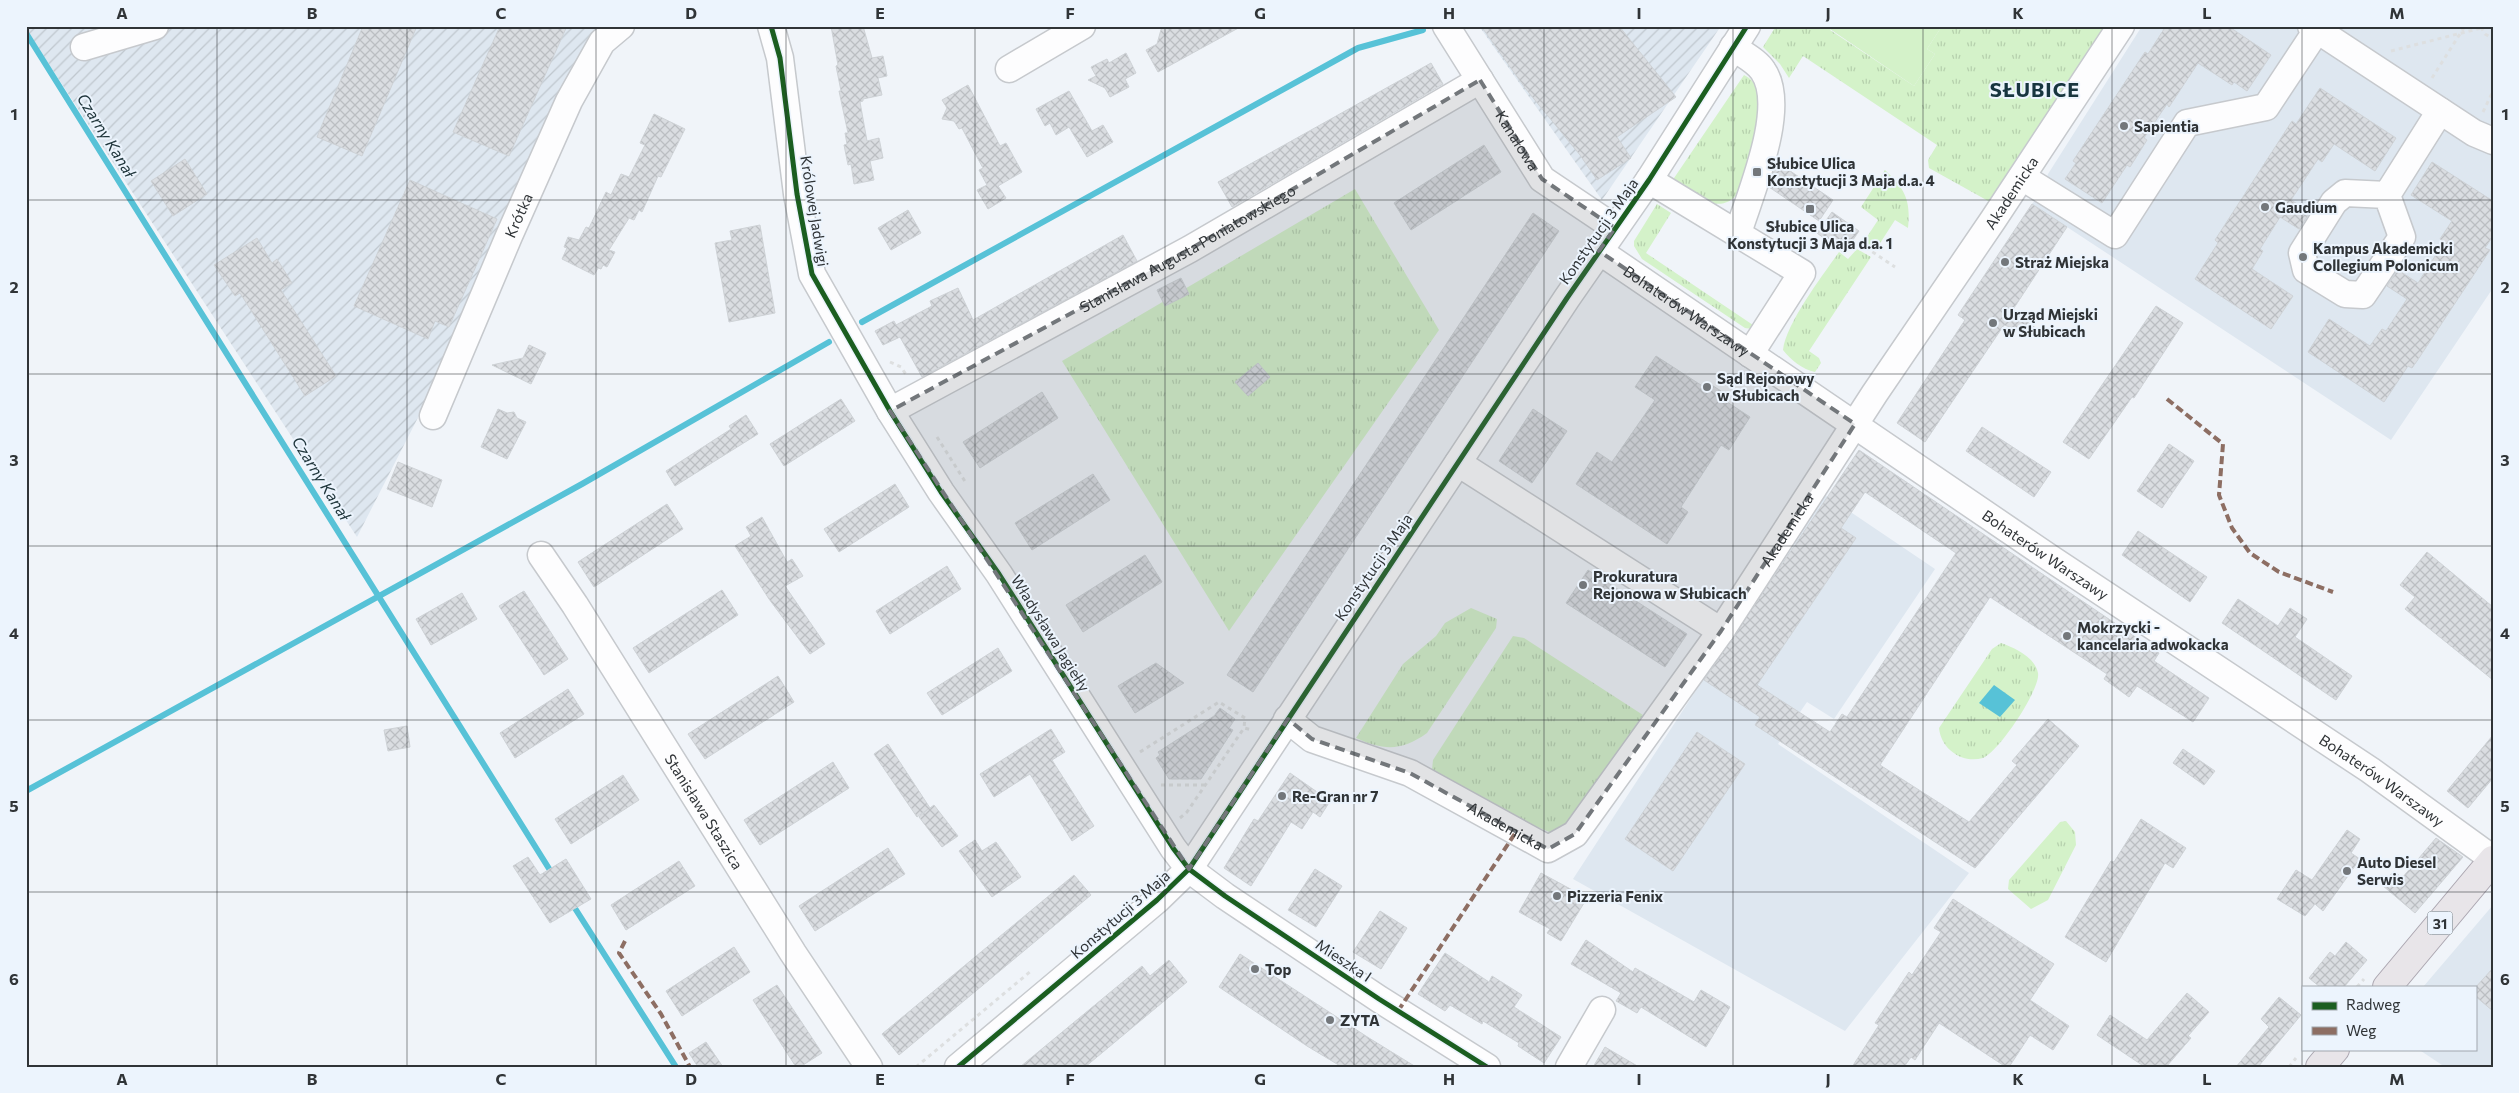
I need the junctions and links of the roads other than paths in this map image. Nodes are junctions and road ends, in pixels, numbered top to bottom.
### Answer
1 (155, 26) edge
2 (621, 26) edge
3 (771, 26) edge
4 (1446, 26) edge
5 (2121, 26) edge
6 (2314, 28) edge
7 (1069, 29) edge
8 (1740, 37) edge
9 (84, 47) dead end
10 (1009, 69) dead end
11 (1480, 80) junction
12 (2429, 104) junction
13 (2493, 142) edge
14 (2022, 177) junction
15 (1649, 180) junction
16 (2387, 195) dead end
17 (1615, 228) junction
18 (1738, 233) junction
19 (1599, 251) junction
20 (1750, 354) junction
21 (890, 410) junction
22 (433, 416) dead end
23 (1855, 424) junction
24 (1458, 463) junction
25 (541, 555) dead end
26 (1721, 631) junction
27 (1287, 719) junction
28 (2493, 859) edge
29 (1189, 869) junction
30 (2388, 986) edge
31 (1602, 1010) dead end
32 (2334, 1050) edge
33 (869, 1067) edge
34 (958, 1067) edge
35 (1487, 1067) edge
36 (1569, 1067) edge
37 (2320, 1067) edge

1 - 9 street
2 - 22 street, Krótka
3 - 21 street, Królowej Jadwigi
4 - 11 street, Kanałowa
5 - 14 street, Akademicka
6 - 12 street
6 - 14 street
7 - 10 street
8 - 15 street, Konstytucji 3 Maja
8 - 18 street
11 - 17 street, Kanałowa
11 - 21 street, Stanisława Augusta Poniatowskiego
12 - 13 street
12 - 16 street
14 - 23 street, Akademicka
15 - 17 street, Konstytucji 3 Maja
15 - 18 street
17 - 19 street, Konstytucji 3 Maja
18 - 20 street
19 - 20 street, Bohaterów Warszawy
19 - 24 street, Konstytucji 3 Maja
20 - 23 street, Bohaterów Warszawy
21 - 29 street, Władysława Jagiełły
23 - 26 street, Akademicka
23 - 28 street, Bohaterów Warszawy
24 - 26 street
24 - 27 street, Konstytucji 3 Maja
25 - 33 street, Stanisława Staszica
26 - 27 street, Akademicka
27 - 29 street, Konstytucji 3 Maja
28 - 30 main road, 31
29 - 34 street, Konstytucji 3 Maja
29 - 35 street, Mieszka I
31 - 36 street
32 - 37 main road

